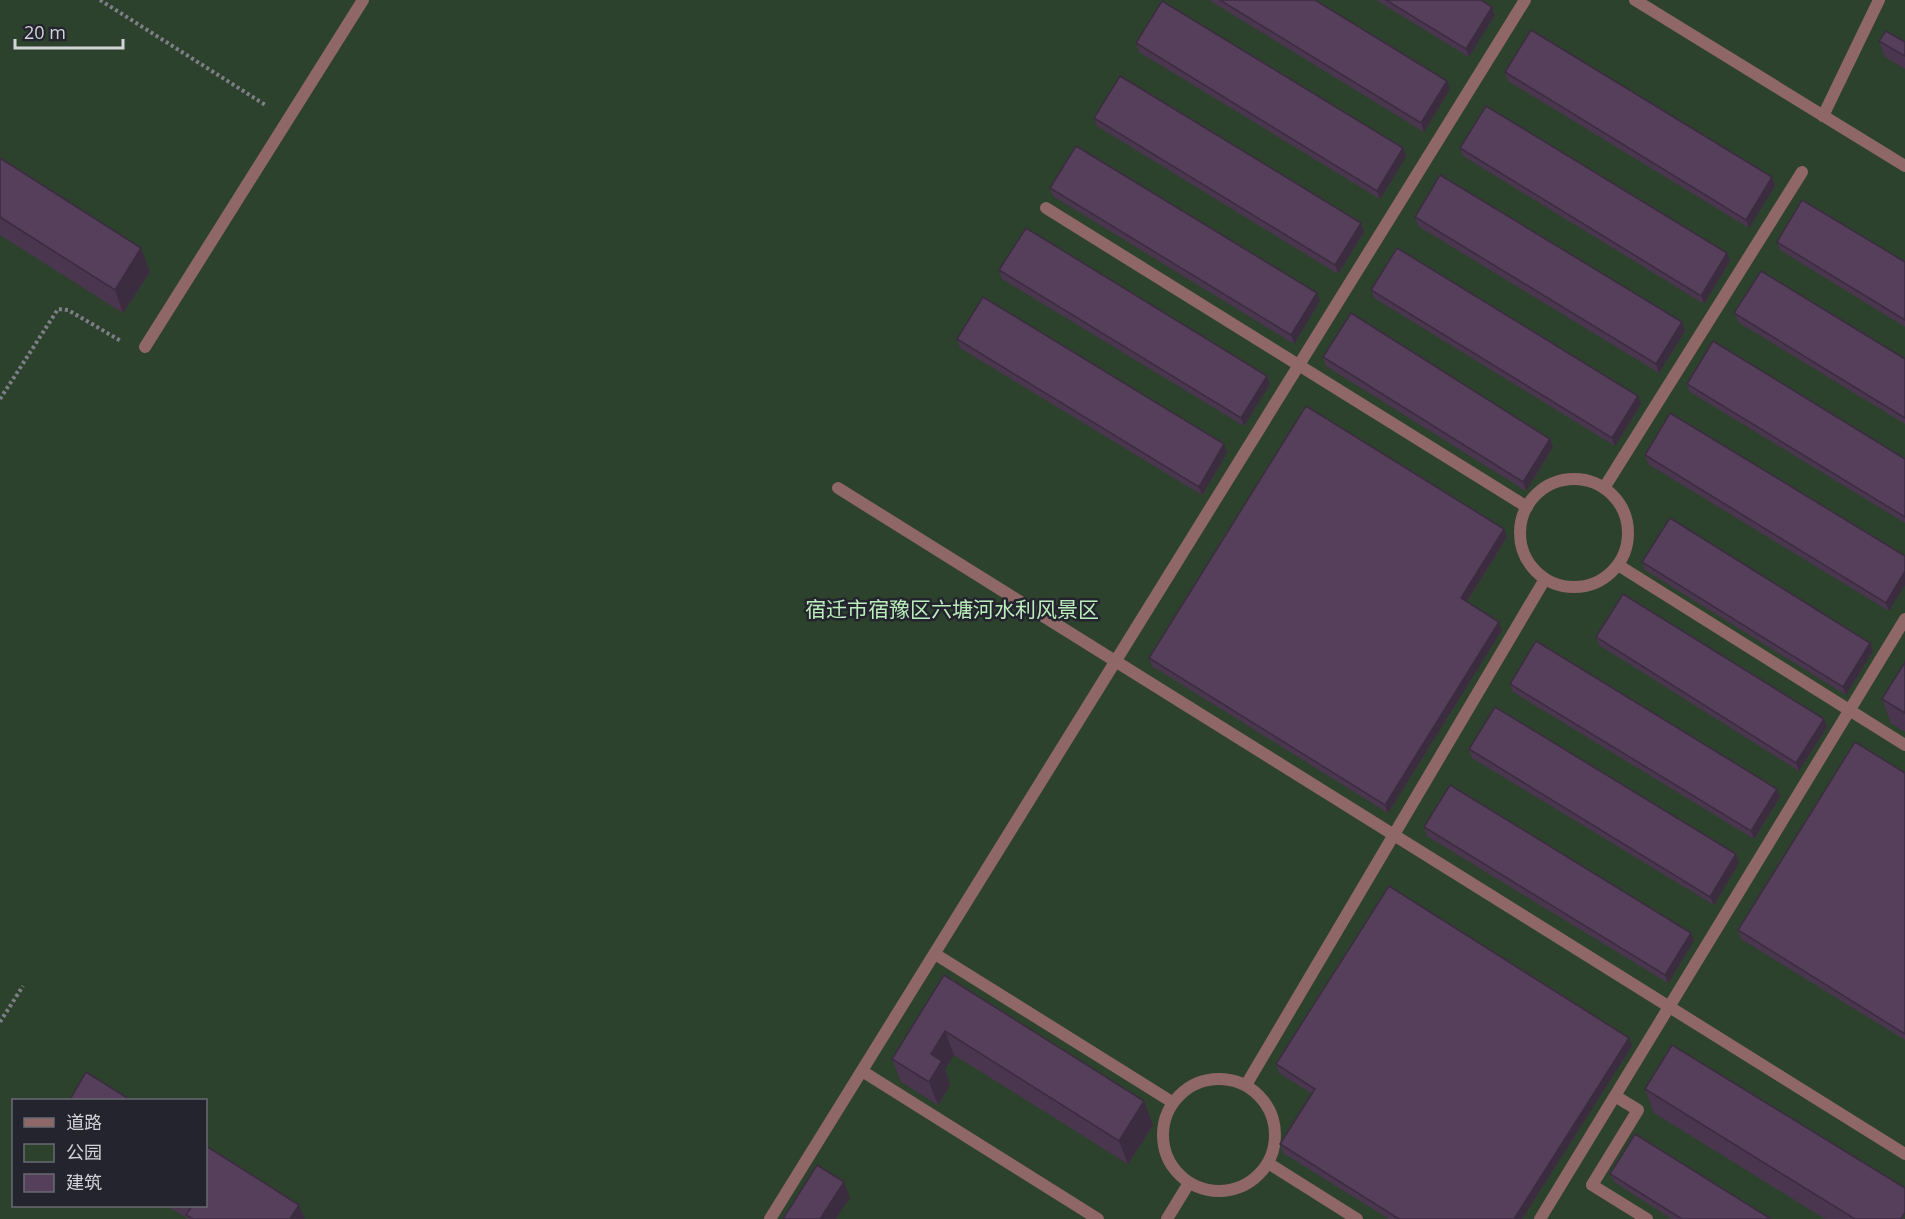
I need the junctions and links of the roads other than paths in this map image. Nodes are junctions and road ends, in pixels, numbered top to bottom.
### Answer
1 (363, 0) edge
2 (1525, 0) edge
3 (1635, 0) edge
4 (1879, 0) edge
5 (1823, 116) junction
6 (1905, 166) edge
7 (1802, 172) dead end
8 (1047, 208) dead end
9 (145, 347) road end
10 (1299, 365) junction
11 (838, 488) dead end
12 (1604, 488) junction
13 (1527, 507) junction
14 (1618, 566) junction
15 (1545, 579) junction
16 (1905, 619) edge
17 (1116, 662) junction
18 (1849, 710) junction
19 (1905, 745) edge
20 (1394, 835) junction
21 (935, 954) junction
22 (1669, 1007) junction
23 (862, 1071) junction
24 (1246, 1085) junction
25 (1615, 1096) junction
26 (1172, 1102) junction
27 (1905, 1154) edge
28 (1268, 1163) junction
29 (1189, 1183) junction
30 (770, 1219) edge
31 (1098, 1219) edge
32 (1167, 1219) edge
33 (1357, 1219) edge
34 (1540, 1219) edge
35 (1647, 1219) edge

1 - 9 street
2 - 10 street
3 - 5 street
4 - 5 street
5 - 6 street
7 - 12 street
8 - 10 street
10 - 13 street
10 - 17 street
11 - 17 street
12 - 13 street
12 - 14 street
13 - 15 street
14 - 15 street
14 - 18 street
15 - 20 street
16 - 18 street
17 - 20 street
17 - 21 street
18 - 19 street
18 - 22 street
20 - 22 street
20 - 24 street
21 - 23 street
21 - 26 street
22 - 25 street
22 - 27 street
23 - 30 street
23 - 31 street
24 - 26 street
24 - 28 street
25 - 34 street
25 - 35 street
26 - 29 street
28 - 29 street
28 - 33 street
29 - 32 street

